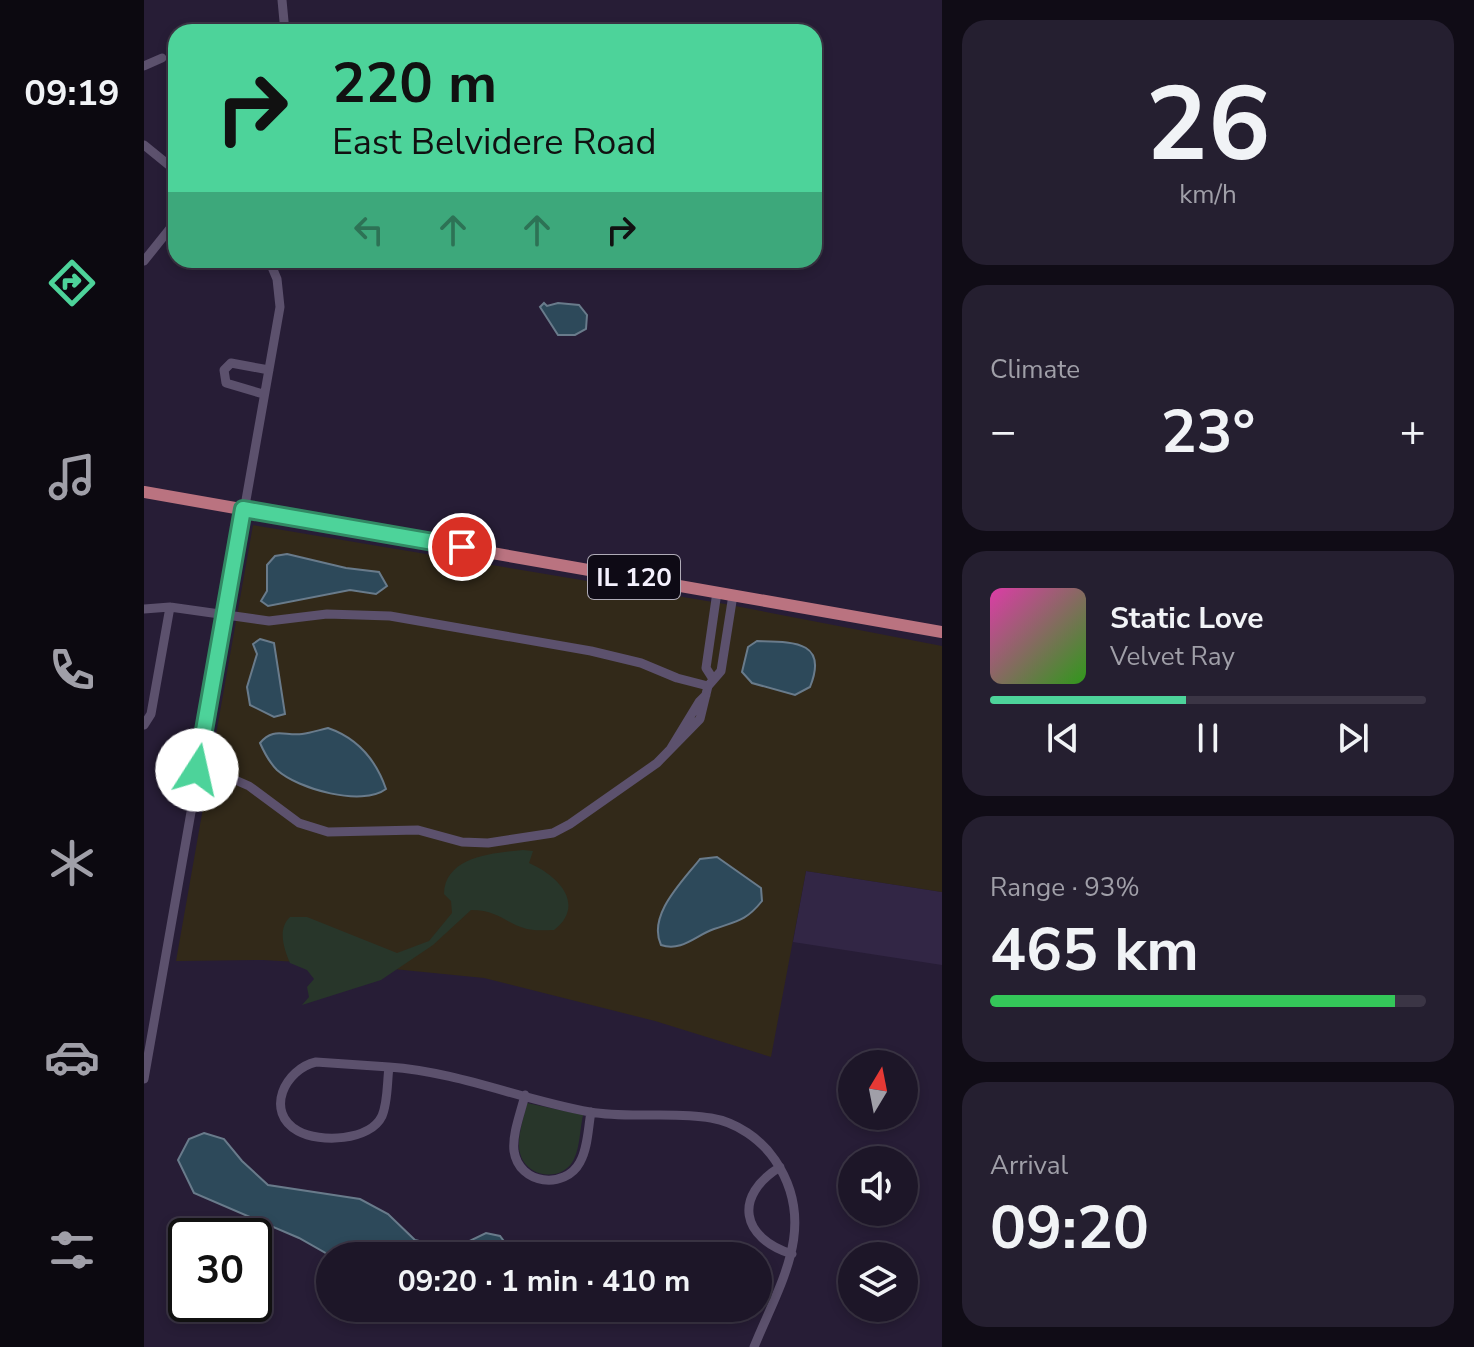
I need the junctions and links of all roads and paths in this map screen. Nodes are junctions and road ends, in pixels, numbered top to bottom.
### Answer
1 (282, 0) edge
2 (284, 24) edge
3 (162, 58) dead end
4 (144, 66) edge
5 (144, 145) edge
6 (168, 164) edge
7 (168, 231) edge
8 (144, 261) edge
9 (272, 268) edge
10 (269, 370) junction
11 (263, 394) junction
12 (144, 492) edge
13 (243, 509) junction
14 (717, 592) junction
15 (733, 595) junction
16 (170, 607) junction
17 (144, 609) edge
18 (223, 616) junction
19 (942, 632) edge
20 (709, 687) junction
21 (144, 725) edge
22 (197, 770) junction
23 (389, 1067) junction
24 (144, 1079) edge
25 (525, 1095) junction
26 (591, 1112) junction
27 (780, 1167) junction
28 (792, 1254) junction
29 (754, 1347) edge

1 - 2 street
3 - 4 street
5 - 6 street
7 - 8 street
9 - 10 street
10 - 11 street
10 - 11 street
11 - 13 street
12 - 13 main road, IL 120
13 - 14 main road, IL 120
13 - 18 street
14 - 15 main road, IL 120
14 - 20 street
15 - 19 main road, IL 120
15 - 20 street
16 - 17 street
16 - 18 street
16 - 21 street
18 - 20 street
18 - 22 street
20 - 22 street
22 - 24 street
23 - 23 street
23 - 25 street
25 - 26 street
25 - 26 street
26 - 27 street
27 - 28 street
27 - 28 street
28 - 29 street

